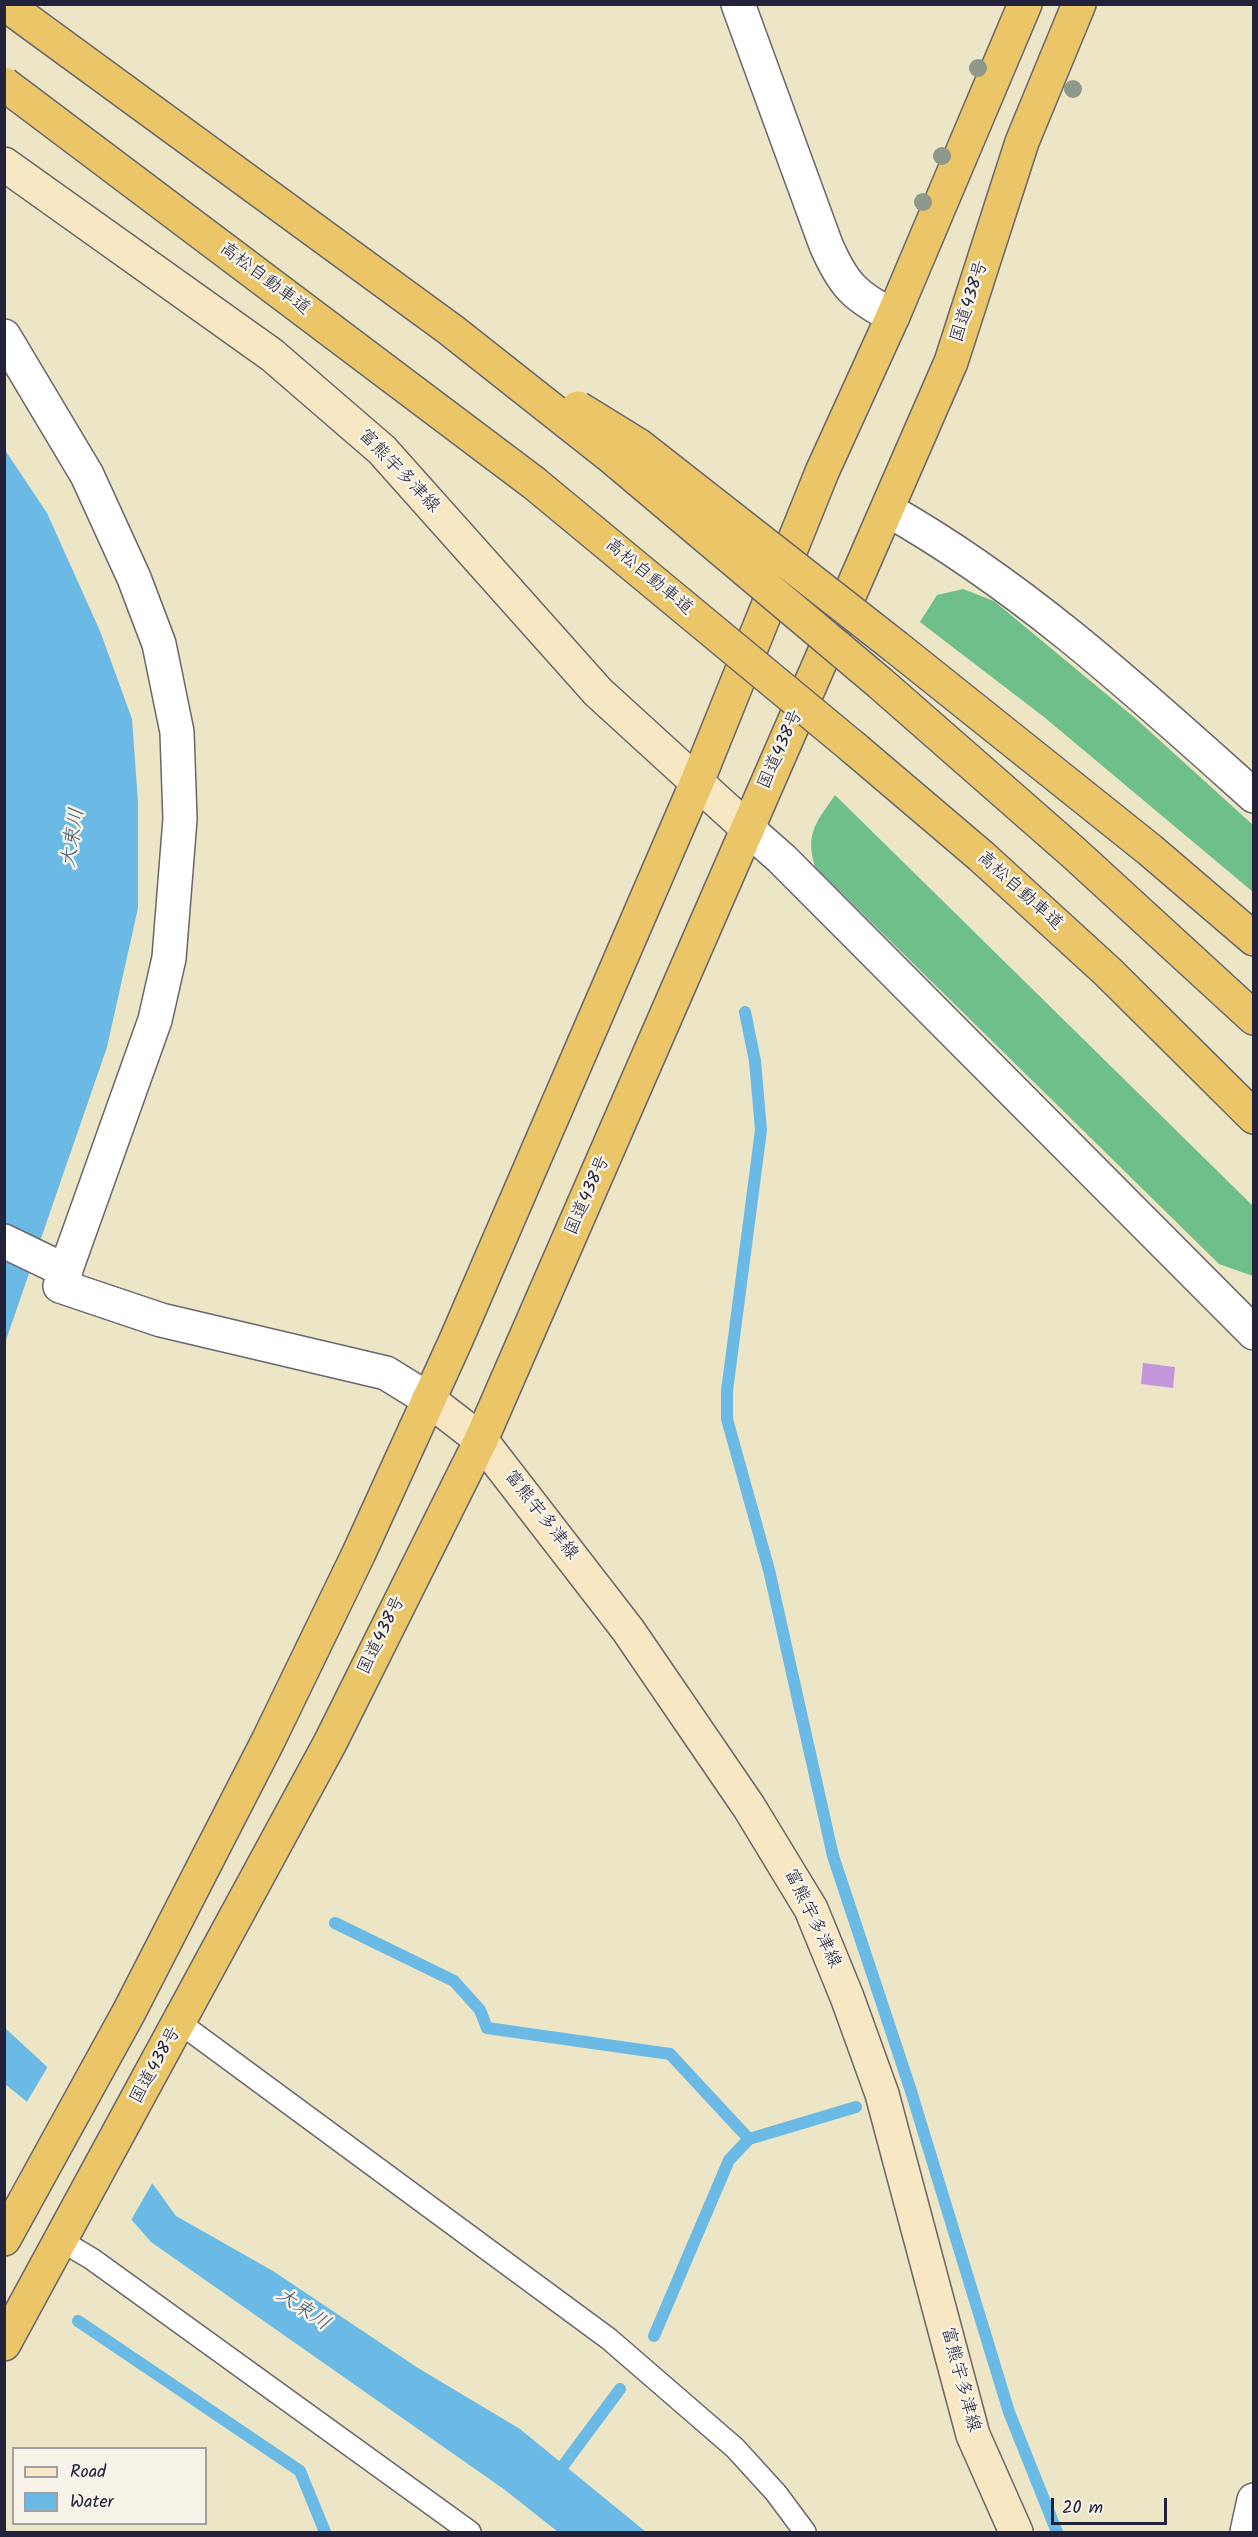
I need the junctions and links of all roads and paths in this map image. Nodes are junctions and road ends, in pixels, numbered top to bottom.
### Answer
1 (5, 4) edge
2 (738, 4) edge
3 (1025, 4) edge
4 (1079, 4) edge
5 (4, 84) edge
6 (4, 164) edge
7 (893, 316) junction
8 (451, 330) junction
9 (4, 336) edge
10 (888, 510) junction
11 (697, 782) junction
12 (1254, 796) edge
13 (748, 829) junction
14 (1254, 939) edge
15 (1254, 1018) edge
16 (1254, 1117) edge
17 (4, 1241) edge
18 (60, 1269) junction
19 (1254, 1333) edge
20 (428, 1399) junction
21 (481, 1440) junction
22 (176, 2030) junction
23 (13, 2216) edge
24 (64, 2233) junction
25 (4, 2344) edge
26 (1254, 2500) edge
27 (470, 2532) edge
28 (805, 2532) edge
29 (1016, 2532) edge
30 (1247, 2532) edge

1 - 8 highway, bridge
2 - 7 street
3 - 7 highway
4 - 10 highway, 国道438号
5 - 16 highway, 高松自動車道, bridge
6 - 11 main road, 富熊宇多津線
7 - 11 highway
8 - 14 highway, bridge
8 - 15 highway, bridge
9 - 18 street
10 - 12 street
10 - 13 highway, 国道438号
11 - 13 main road, 富熊宇多津線
11 - 20 highway
13 - 19 street
13 - 21 highway, 国道438号
17 - 18 street
18 - 20 street
20 - 21 main road, 富熊宇多津線
20 - 23 highway
21 - 22 highway, 国道438号
21 - 29 main road, 富熊宇多津線
22 - 24 highway, 国道438号
22 - 28 lane
24 - 25 highway, 国道438号
24 - 27 lane
26 - 30 street

